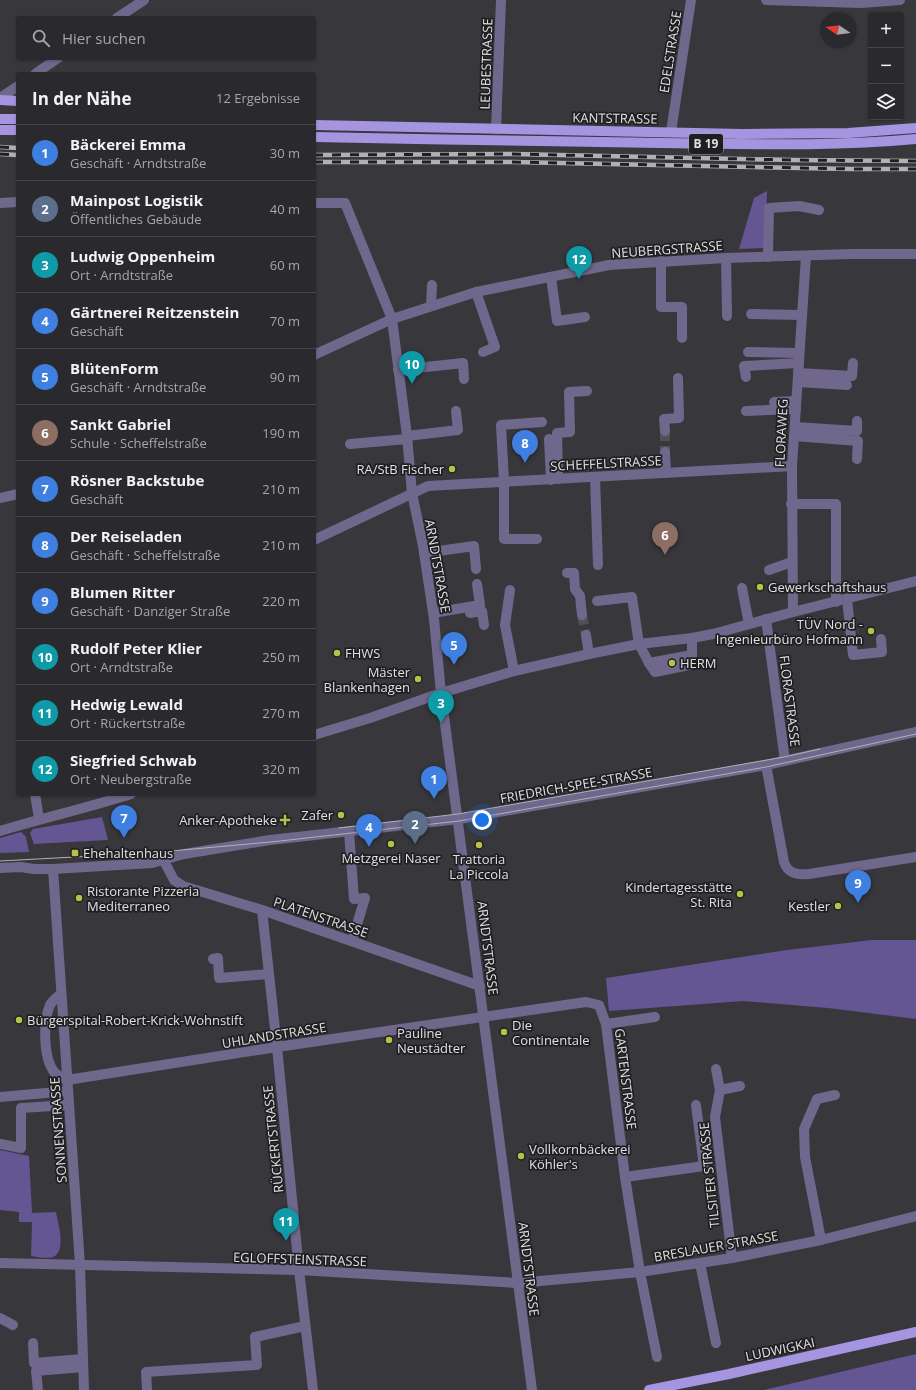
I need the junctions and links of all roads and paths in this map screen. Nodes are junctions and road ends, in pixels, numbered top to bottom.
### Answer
1 (144, 0) edge
2 (501, 0) edge
3 (691, 0) edge
4 (766, 0) edge
5 (900, 0) edge
6 (120, 16) edge
7 (55, 60) edge
8 (38, 72) edge
9 (16, 87) edge
10 (0, 99) edge
11 (16, 101) edge
12 (0, 119) edge
13 (16, 119) edge
14 (316, 125) edge
15 (916, 128) edge
16 (496, 129) junction
17 (0, 130) edge
18 (16, 130) edge
19 (671, 132) junction
20 (316, 137) edge
21 (916, 139) edge
22 (16, 202) edge
23 (0, 203) edge
24 (316, 203) edge
25 (819, 210) dead end
26 (916, 254) edge
27 (806, 256) junction
28 (768, 257) junction
29 (726, 258) junction
30 (661, 261) junction
31 (551, 277) junction
32 (432, 285) dead end
33 (476, 292) junction
34 (431, 306) junction
35 (751, 314) dead end
36 (802, 315) junction
37 (726, 316) dead end
38 (585, 317) dead end
39 (392, 319) junction
40 (682, 338) dead end
41 (483, 352) dead end
42 (748, 352) dead end
43 (316, 354) edge
44 (440, 359) dead end
45 (853, 363) dead end
46 (398, 367) junction
47 (798, 368) junction
48 (746, 377) dead end
49 (678, 378) dead end
50 (464, 379) dead end
51 (847, 385) dead end
52 (587, 391) dead end
53 (774, 402) dead end
54 (796, 405) junction
55 (456, 411) dead end
56 (746, 411) dead end
57 (857, 421) dead end
58 (542, 422) dead end
59 (664, 431) tunnel mouth
60 (794, 431) junction
61 (407, 438) junction
62 (549, 439) dead end
63 (350, 444) dead end
64 (665, 452) tunnel mouth
65 (857, 459) dead end
66 (792, 466) junction
67 (666, 473) junction
68 (595, 477) junction
69 (555, 480) junction
70 (504, 482) junction
71 (412, 493) junction
72 (16, 494) edge
73 (0, 498) edge
74 (792, 504) junction
75 (316, 539) edge
76 (537, 539) dead end
77 (443, 544) dead end
78 (423, 550) junction
79 (792, 562) junction
80 (598, 565) dead end
81 (476, 569) dead end
82 (769, 570) dead end
83 (567, 573) dead end
84 (916, 580) edge
85 (477, 584) dead end
86 (742, 588) dead end
87 (510, 590) dead end
88 (847, 599) junction
89 (597, 602) dead end
90 (836, 602) junction
91 (793, 612) junction
92 (582, 615) tunnel mouth
93 (434, 616) junction
94 (766, 619) junction
95 (749, 624) junction
96 (484, 625) dead end
97 (586, 635) tunnel mouth
98 (692, 638) junction
99 (881, 639) dead end
100 (639, 644) junction
101 (589, 654) junction
102 (514, 671) junction
103 (442, 693) junction
104 (916, 732) edge
105 (316, 734) edge
106 (785, 761) junction
107 (766, 765) junction
108 (35, 796) edge
109 (124, 796) edge
110 (39, 819) junction
111 (458, 819) junction
112 (0, 831) edge
113 (349, 832) junction
114 (916, 856) edge
115 (164, 861) junction
116 (0, 868) edge
117 (52, 869) junction
118 (262, 910) junction
119 (352, 941) junction
120 (213, 959) dead end
121 (269, 974) junction
122 (480, 986) junction
123 (61, 994) junction
124 (484, 1017) junction
125 (655, 1017) dead end
126 (606, 1024) junction
127 (277, 1047) junction
128 (716, 1069) dead end
129 (67, 1080) junction
130 (740, 1086) dead end
131 (720, 1090) junction
132 (68, 1092) junction
133 (835, 1095) dead end
134 (0, 1097) edge
135 (69, 1105) junction
136 (696, 1105) dead end
137 (0, 1144) edge
138 (625, 1177) junction
139 (916, 1216) edge
140 (821, 1240) junction
141 (732, 1258) junction
142 (0, 1263) edge
143 (700, 1263) junction
144 (80, 1265) junction
145 (299, 1270) junction
146 (640, 1272) junction
147 (518, 1283) junction
148 (0, 1318) edge
149 (13, 1325) dead end
150 (305, 1326) junction
151 (916, 1332) edge
152 (33, 1343) dead end
153 (716, 1343) dead end
154 (657, 1357) dead end
155 (83, 1363) junction
156 (38, 1390) edge
157 (84, 1390) edge
158 (147, 1390) edge
159 (313, 1390) edge
160 (532, 1390) edge
161 (649, 1390) edge

1 - 6 street
2 - 16 street, LEUBESTRASSE
3 - 19 street, EDELSTRASSE
4 - 5 street
7 - 8 street
9 - 10 street
10 - 11 main road
12 - 13 main road
14 - 16 main road, KANTSTRASSE / B 19
15 - 19 main road, KANTSTRASSE / B 19
16 - 19 main road, KANTSTRASSE / B 19
17 - 18 main road
20 - 21 main road, B 19
22 - 23 street
24 - 39 street, ARNDTSTRASSE
25 - 28 street
26 - 27 street, NEUBERGSTRASSE
27 - 28 street, NEUBERGSTRASSE
27 - 36 street, FLORAWEG
28 - 29 street, NEUBERGSTRASSE
29 - 30 street, NEUBERGSTRASSE
29 - 37 street
30 - 31 street, NEUBERGSTRASSE
30 - 40 street
31 - 33 street, NEUBERGSTRASSE
31 - 38 street
32 - 34 street
33 - 34 street, NEUBERGSTRASSE
33 - 41 street
34 - 39 street, NEUBERGSTRASSE
35 - 36 street
36 - 47 street, FLORAWEG
39 - 43 street, NEUBERGSTRASSE
39 - 46 street, ARNDTSTRASSE
42 - 47 street
44 - 46 street
45 - 47 street
46 - 50 street
46 - 61 street, ARNDTSTRASSE
47 - 48 street
47 - 51 street
47 - 54 street, FLORAWEG
49 - 59 street
52 - 69 street
53 - 54 street
54 - 56 street
54 - 60 street, FLORAWEG
55 - 61 street
57 - 60 street
58 - 70 street
60 - 65 street
60 - 66 street, FLORAWEG
61 - 63 street
61 - 71 street, ARNDTSTRASSE
62 - 69 street
64 - 67 street
66 - 67 street, SCHEFFELSTRASSE
66 - 74 street, FLORAWEG
67 - 68 street, SCHEFFELSTRASSE
68 - 69 street, SCHEFFELSTRASSE
68 - 80 street
69 - 70 street, SCHEFFELSTRASSE
70 - 71 street, SCHEFFELSTRASSE
70 - 76 street
71 - 75 street, SCHEFFELSTRASSE
71 - 78 street, ARNDTSTRASSE
72 - 73 street
74 - 79 street, FLORAWEG
74 - 90 street
77 - 78 street
78 - 81 street
78 - 93 street, ARNDTSTRASSE
79 - 82 street
79 - 91 street, FLORAWEG
83 - 92 street
84 - 88 street
85 - 93 street
86 - 95 street
87 - 102 street
88 - 90 street
88 - 99 street
89 - 100 street
90 - 91 street
91 - 94 street
93 - 96 street
93 - 103 street, ARNDTSTRASSE
94 - 95 street
94 - 106 street, FLORASTRASSE
95 - 98 street
97 - 101 street
98 - 100 street
98 - 100 street
100 - 101 street
101 - 102 street
102 - 103 street
103 - 105 street
103 - 111 street, ARNDTSTRASSE
104 - 106 street, FRIEDRICH-SPEE-STRASSE
106 - 107 street, FRIEDRICH-SPEE-STRASSE
107 - 111 street, FRIEDRICH-SPEE-STRASSE
107 - 114 street
108 - 110 street
109 - 110 street
110 - 112 street
111 - 113 street, FRIEDRICH-SPEE-STRASSE
111 - 122 street, ARNDTSTRASSE
113 - 115 street, FRIEDRICH-SPEE-STRASSE
113 - 119 street
115 - 117 street, FRIEDRICH-SPEE-STRASSE
115 - 118 street, PLATENSTRASSE
116 - 117 street, FRIEDRICH-SPEE-STRASSE
117 - 123 street, SONNENSTRASSE
118 - 119 street, PLATENSTRASSE
118 - 121 street, RÜCKERTSTRASSE
119 - 122 street, PLATENSTRASSE
120 - 121 street
121 - 127 street, RÜCKERTSTRASSE
122 - 124 street, ARNDTSTRASSE
123 - 129 street, SONNENSTRASSE
123 - 129 street
124 - 126 street, GARTENSTRASSE
124 - 127 street, UHLANDSTRASSE
124 - 147 street, ARNDTSTRASSE
125 - 126 street
126 - 138 street, GARTENSTRASSE
127 - 129 street, UHLANDSTRASSE
127 - 145 street, RÜCKERTSTRASSE
128 - 131 street, TILSITER STRASSE
129 - 132 street, SONNENSTRASSE
130 - 131 street
131 - 141 street, TILSITER STRASSE
132 - 134 street
132 - 135 street, SONNENSTRASSE
133 - 140 street
135 - 137 street
135 - 144 street, SONNENSTRASSE
136 - 138 street
138 - 146 street, GARTENSTRASSE
139 - 140 street, BRESLAUER STRASSE
140 - 141 street, BRESLAUER STRASSE
141 - 143 street, BRESLAUER STRASSE
142 - 144 street, EGLOFFSTEINSTRASSE
143 - 146 street, BRESLAUER STRASSE
143 - 153 street
144 - 145 street, EGLOFFSTEINSTRASSE
144 - 155 street, SONNENSTRASSE
145 - 147 street, EGLOFFSTEINSTRASSE
145 - 150 street, RÜCKERTSTRASSE
146 - 147 street, BRESLAUER STRASSE
146 - 154 street, GARTENSTRASSE
147 - 160 street, ARNDTSTRASSE
148 - 149 street
150 - 158 street
150 - 159 street, RÜCKERTSTRASSE
151 - 161 main road, LUDWIGKAI
152 - 155 street
155 - 156 street
155 - 157 street, SONNENSTRASSE

